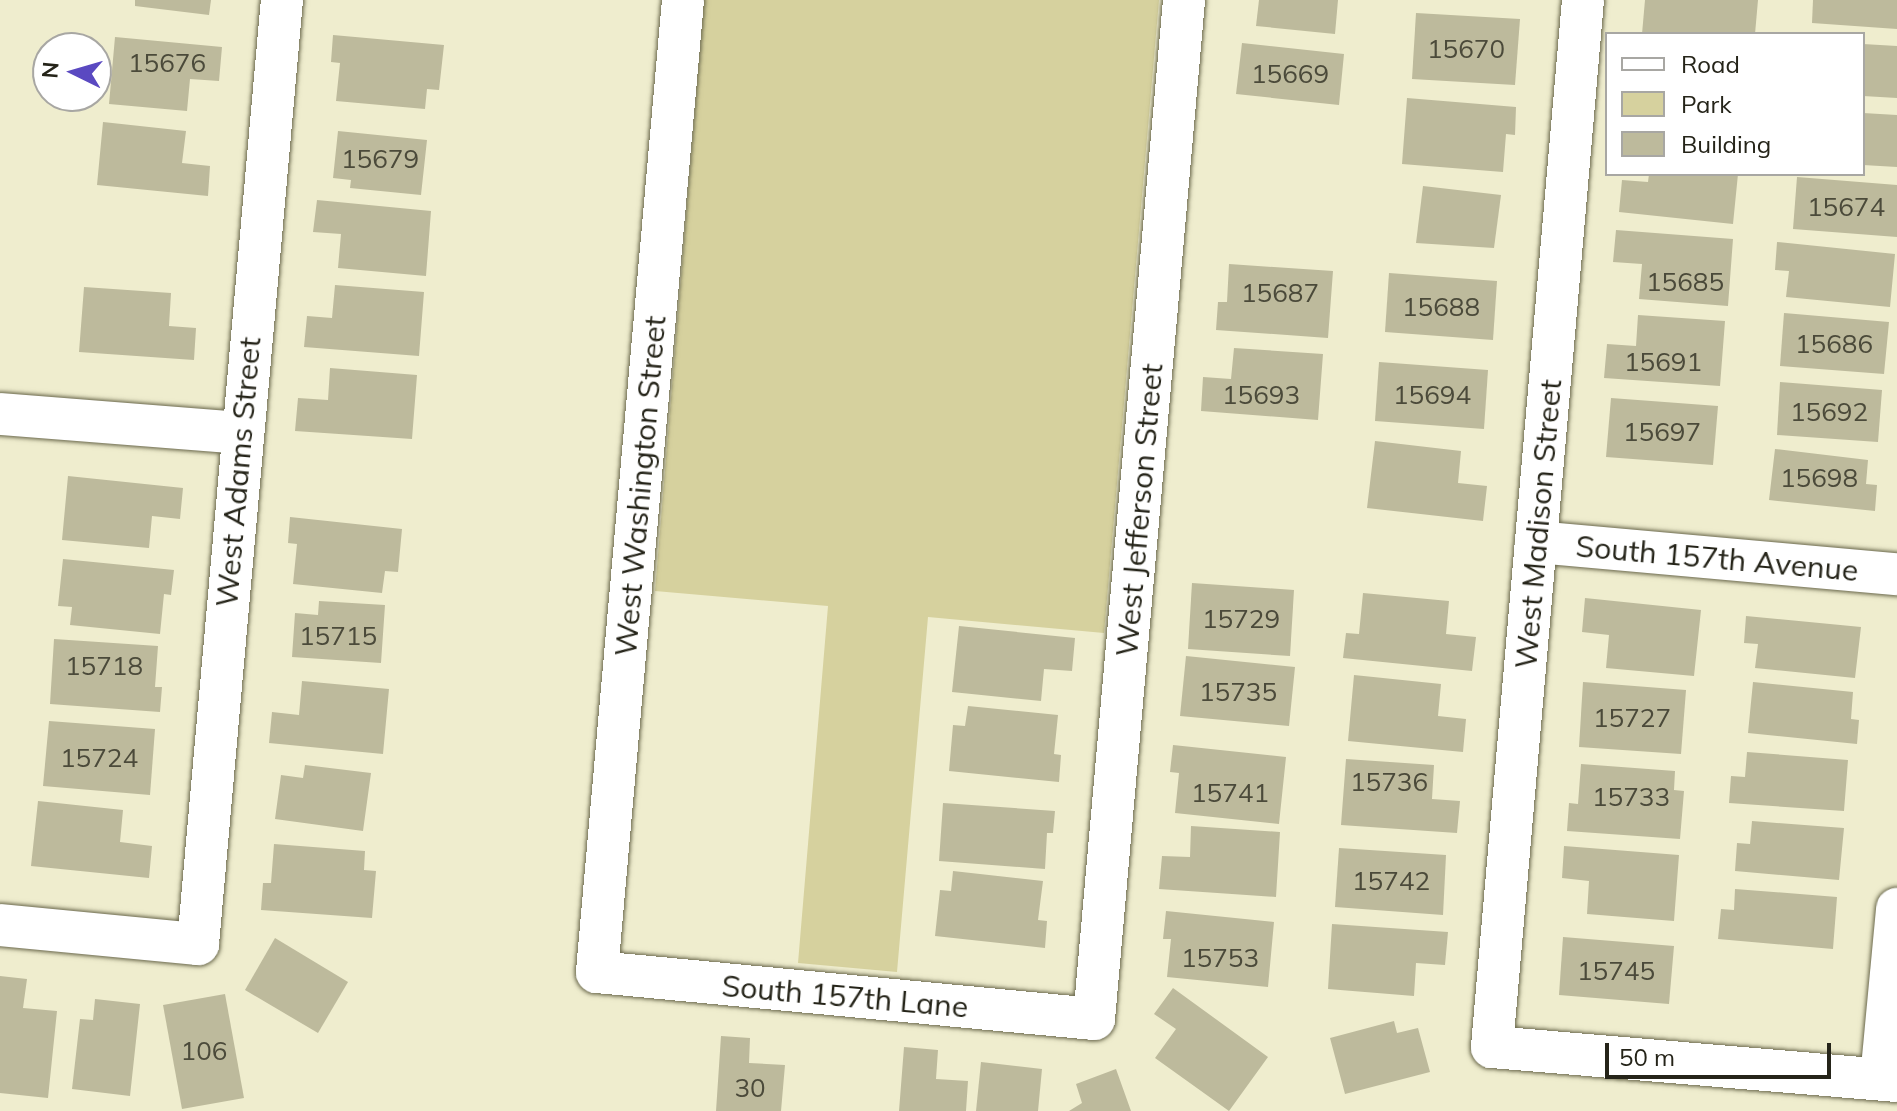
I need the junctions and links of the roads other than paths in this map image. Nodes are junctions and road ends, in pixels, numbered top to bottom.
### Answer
1 (282, 0) edge
2 (683, 0) edge
3 (1184, 0) edge
4 (1583, 0) edge
5 (0, 414) edge
6 (241, 433) junction
7 (1536, 542) junction
8 (1897, 574) edge
9 (1897, 909) edge
10 (0, 925) edge
11 (597, 972) joint
12 (1094, 1019) joint
13 (1889, 1080) edge

1 - 6 street, West Adams Street
2 - 11 street, West Washington Street
3 - 12 street, West Jefferson Street
4 - 7 street, West Madison Street
5 - 6 street
6 - 10 street, West Adams Street
7 - 8 street, South 157th Avenue
7 - 13 street, West Madison Street
9 - 13 street
11 - 12 street, South 157th Lane

